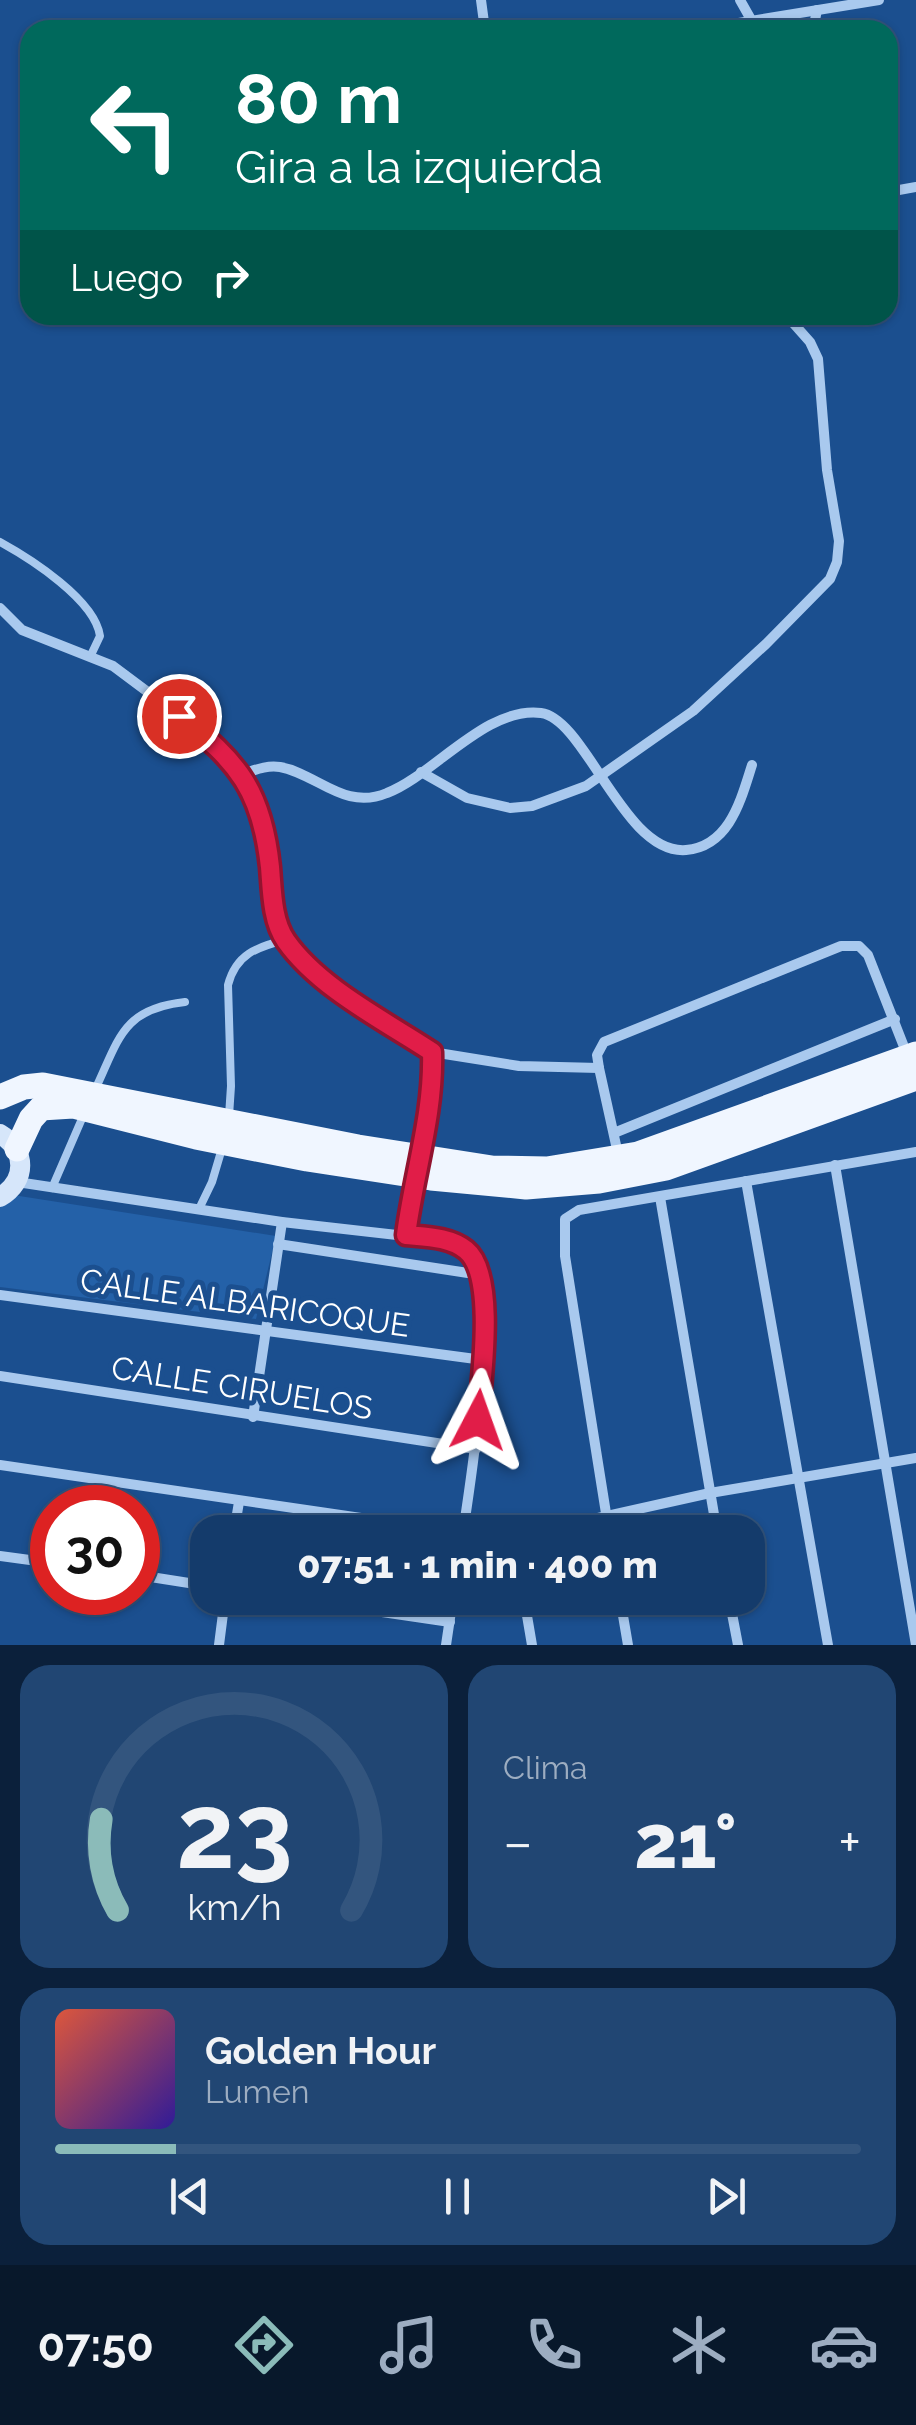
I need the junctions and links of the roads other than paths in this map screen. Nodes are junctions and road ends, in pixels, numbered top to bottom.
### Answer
1 (879, 0) edge
2 (817, 10) junction
3 (764, 20) edge
4 (815, 20) edge
5 (793, 325) edge
6 (0, 542) edge
7 (0, 608) edge
8 (91, 655) junction
9 (752, 765) dead end
10 (421, 772) junction
11 (242, 774) junction
12 (599, 776) junction
13 (286, 940) junction
14 (185, 1002) dead end
15 (896, 1020) junction
16 (432, 1052) junction
17 (598, 1068) junction
18 (914, 1069) edge
19 (0, 1097) edge
20 (90, 1102) junction
21 (226, 1133) junction
22 (8, 1141) edge
23 (916, 1152) edge
24 (835, 1165) junction
25 (417, 1166) junction
26 (620, 1168) junction
27 (17, 1182) junction
28 (746, 1182) junction
29 (52, 1188) junction
30 (0, 1197) edge
31 (660, 1197) junction
32 (198, 1209) junction
33 (282, 1222) junction
34 (406, 1235) junction
35 (278, 1244) junction
36 (481, 1275) junction
37 (0, 1295) edge
38 (266, 1331) junction
39 (483, 1360) junction
40 (0, 1376) edge
41 (254, 1416) junction
42 (476, 1450) junction
43 (916, 1458) edge
44 (886, 1464) junction
45 (0, 1465) edge
46 (800, 1478) junction
47 (710, 1494) junction
48 (239, 1502) junction
49 (237, 1515) edge
50 (335, 1515) edge
51 (463, 1515) edge
52 (606, 1515) edge
53 (619, 1515) edge
54 (714, 1515) edge
55 (0, 1556) edge
56 (30, 1560) edge
57 (160, 1579) edge
58 (190, 1583) edge
59 (222, 1615) edge
60 (402, 1615) edge
61 (451, 1615) edge
62 (527, 1615) edge
63 (623, 1615) edge
64 (732, 1615) edge
65 (450, 1622) junction
66 (218, 1645) edge
67 (446, 1645) edge
68 (532, 1645) edge
69 (628, 1645) edge
70 (738, 1645) edge
71 (828, 1645) edge
72 (916, 1645) edge

1 - 2 street
2 - 3 street
2 - 4 street
5 - 12 street
6 - 8 lane
7 - 8 street
8 - 11 street
9 - 12 street
10 - 11 street
10 - 12 street
10 - 12 street
11 - 13 street
13 - 16 street
13 - 21 lane
14 - 20 lane
15 - 17 street
15 - 18 street
15 - 26 street
16 - 17 street
16 - 25 street
17 - 26 street
18 - 26 main road
19 - 20 main road
20 - 21 main road
20 - 22 main road
20 - 29 lane
21 - 25 main road
21 - 32 lane
22 - 27 street
23 - 24 street
24 - 28 street
24 - 44 street
25 - 26 main road
25 - 34 street
26 - 31 street
26 - 52 street
27 - 29 street
27 - 30 street
28 - 31 street
28 - 46 street
29 - 32 street
31 - 47 street
32 - 33 street
33 - 34 street
33 - 35 street
34 - 36 street
35 - 36 street
35 - 38 street
36 - 39 street
37 - 38 street, CALLE ALBARICOQUE
38 - 39 street, CALLE ALBARICOQUE
38 - 41 street
39 - 42 street
40 - 41 street, CALLE CIRUELOS
41 - 42 street, CALLE CIRUELOS
42 - 51 street
43 - 44 street
44 - 46 street
44 - 72 street
45 - 48 street
46 - 47 street
46 - 71 street
47 - 53 street
47 - 54 street
48 - 49 street
48 - 50 street
55 - 56 street
57 - 58 street
59 - 66 street
60 - 65 street
61 - 65 street
62 - 68 street
63 - 69 street
64 - 70 street
65 - 67 street

